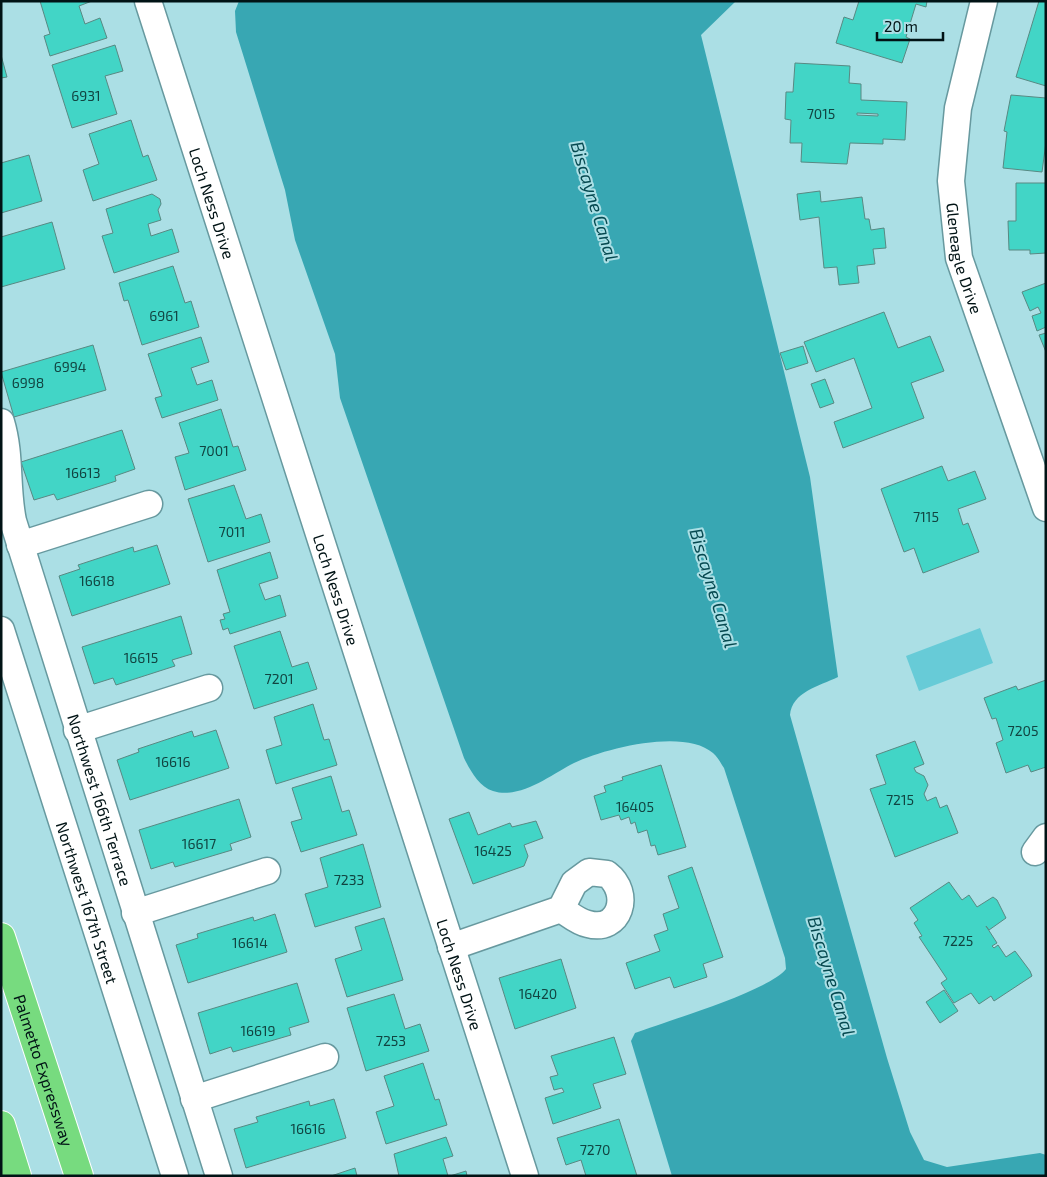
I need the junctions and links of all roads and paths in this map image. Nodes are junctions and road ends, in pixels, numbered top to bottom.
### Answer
1 (148, 1) edge
2 (984, 1) edge
3 (1, 422) edge
4 (149, 504) dead end
5 (1046, 508) edge
6 (20, 545) junction
7 (1, 630) edge
8 (209, 688) dead end
9 (77, 730) junction
10 (267, 871) dead end
11 (561, 909) dead end
12 (135, 913) junction
13 (1, 936) edge
14 (451, 947) junction
15 (325, 1057) dead end
16 (194, 1099) junction
17 (1, 1125) edge
18 (17, 1176) edge
19 (79, 1176) edge
20 (175, 1176) edge
21 (219, 1176) edge
22 (525, 1176) edge

1 - 14 street, Loch Ness Drive
2 - 5 street, Gleneagle Drive
3 - 6 street, Northwest 166th Terrace
4 - 6 street
6 - 9 street, Northwest 166th Terrace
7 - 20 street, Northwest 167th Street
8 - 9 street
9 - 12 street, Northwest 166th Terrace
10 - 12 street
11 - 14 street
12 - 16 street, Northwest 166th Terrace
13 - 19 highway, Palmetto Expressway
14 - 22 street, Loch Ness Drive
15 - 16 street
16 - 21 street, Northwest 166th Terrace
17 - 18 highway

